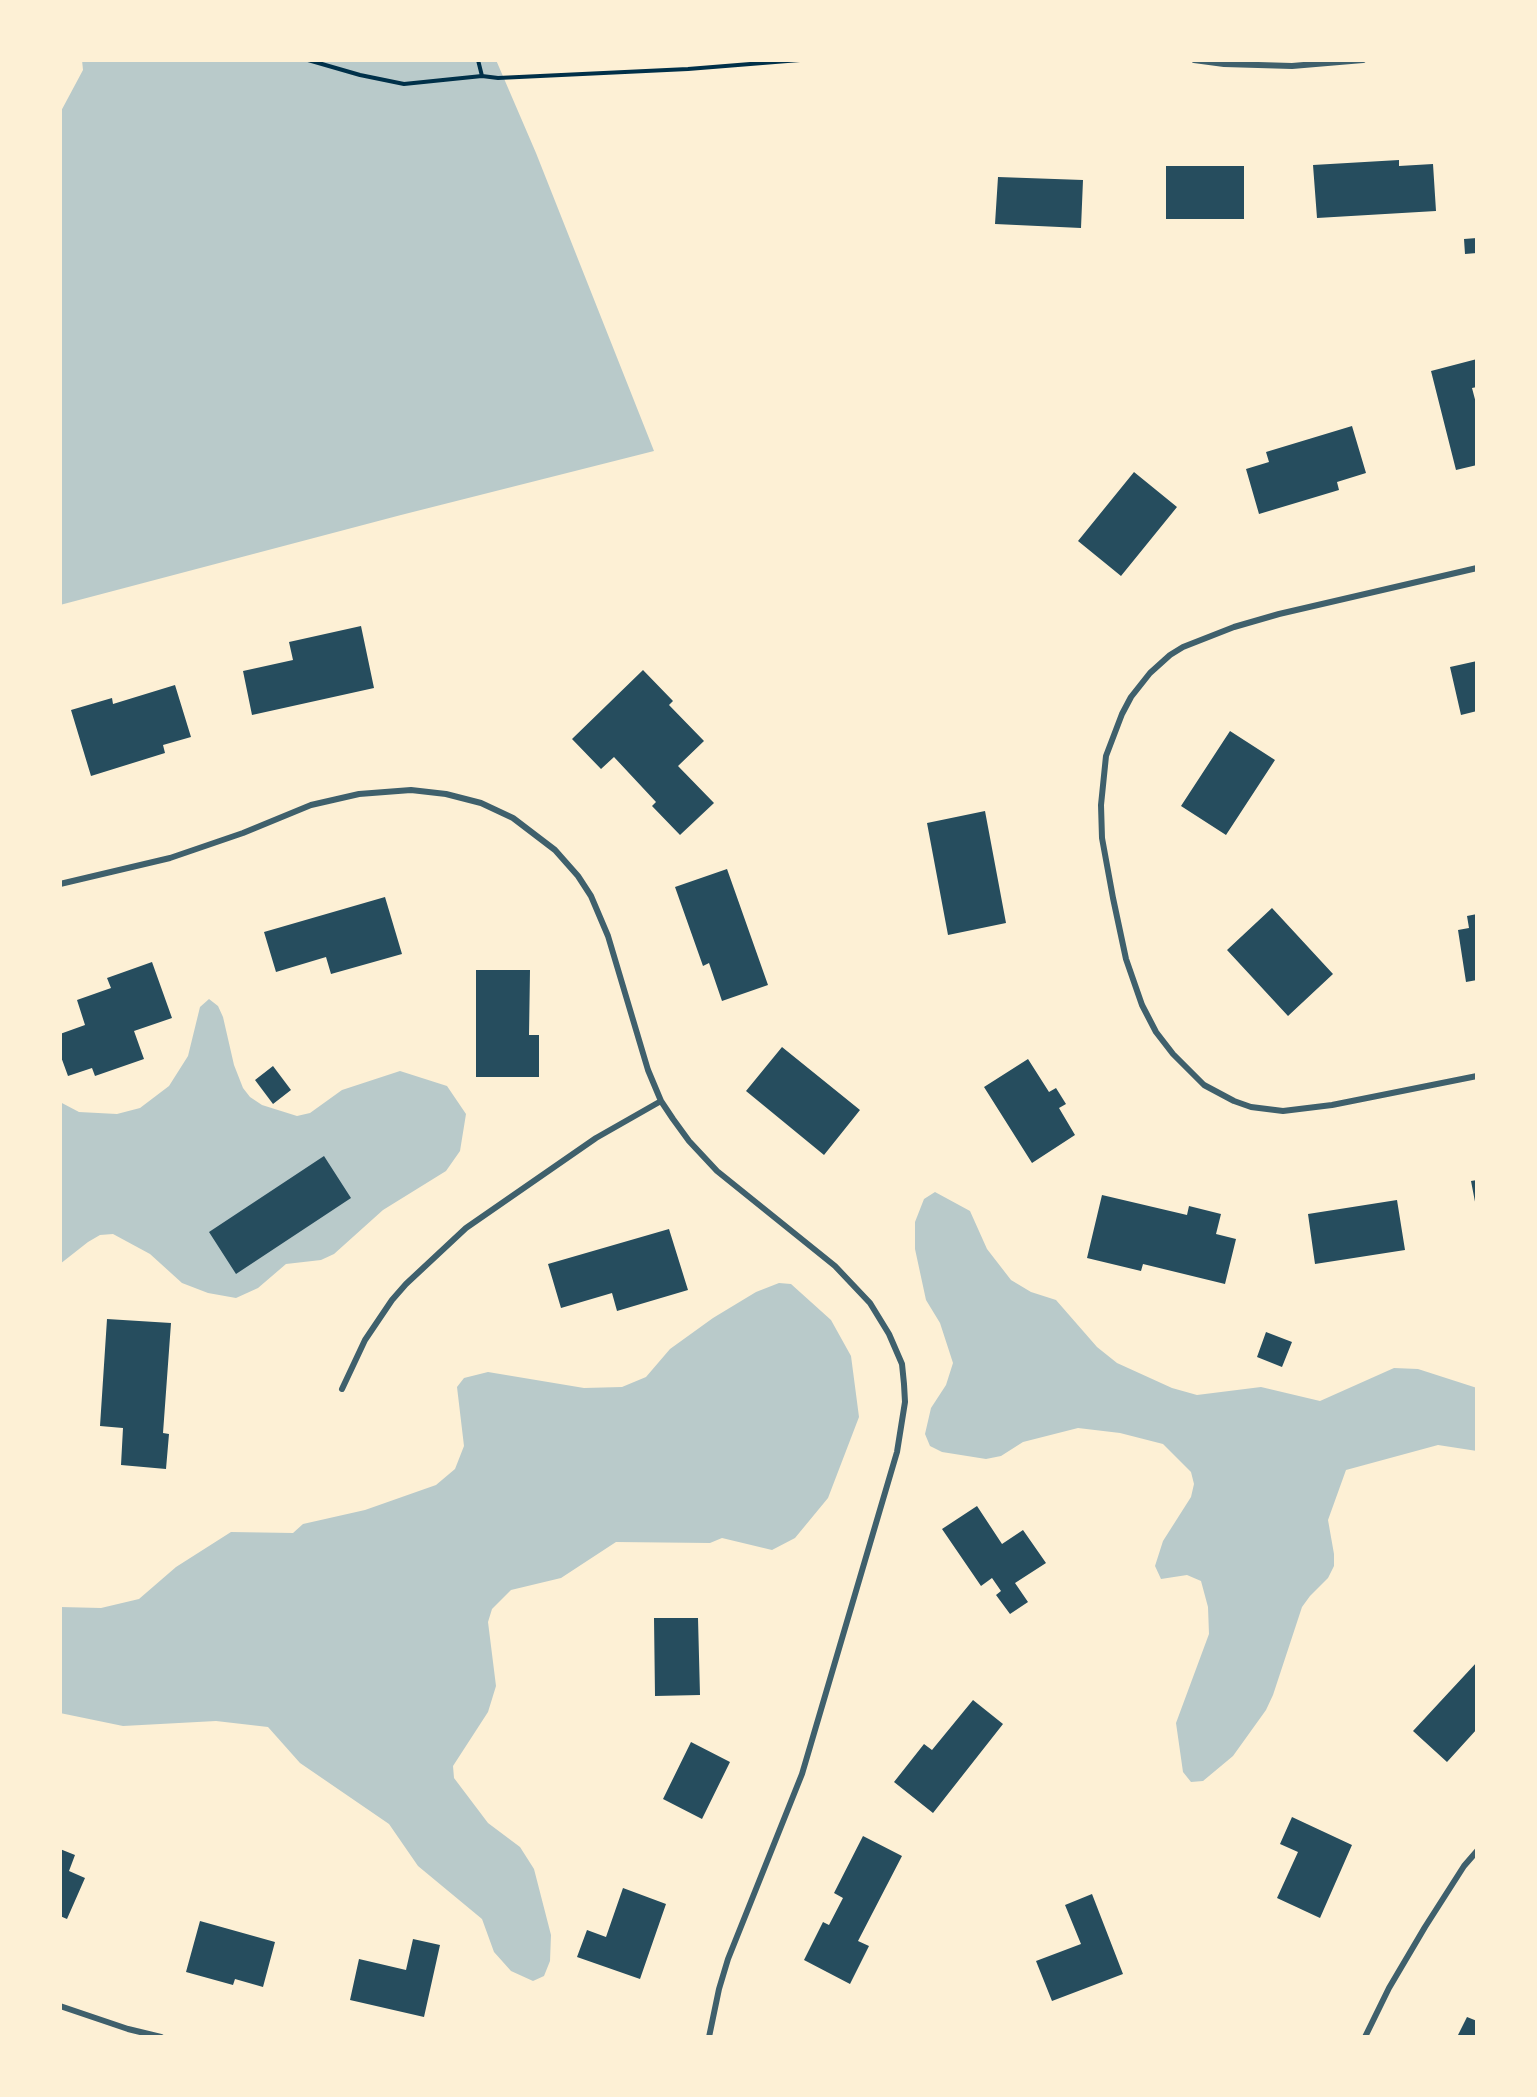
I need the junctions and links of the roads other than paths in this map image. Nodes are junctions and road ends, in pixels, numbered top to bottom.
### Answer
1 (1194, 60) edge
2 (1363, 60) edge
3 (1477, 568) edge
4 (60, 884) edge
5 (1477, 1076) edge
6 (661, 1101) junction
7 (342, 1389) dead end
8 (1477, 1851) edge
9 (60, 2006) edge
10 (161, 2037) edge
11 (709, 2037) edge
12 (1365, 2037) edge

1 - 2 street
3 - 5 street
4 - 6 street
6 - 7 street
6 - 11 street
8 - 12 street
9 - 10 street

